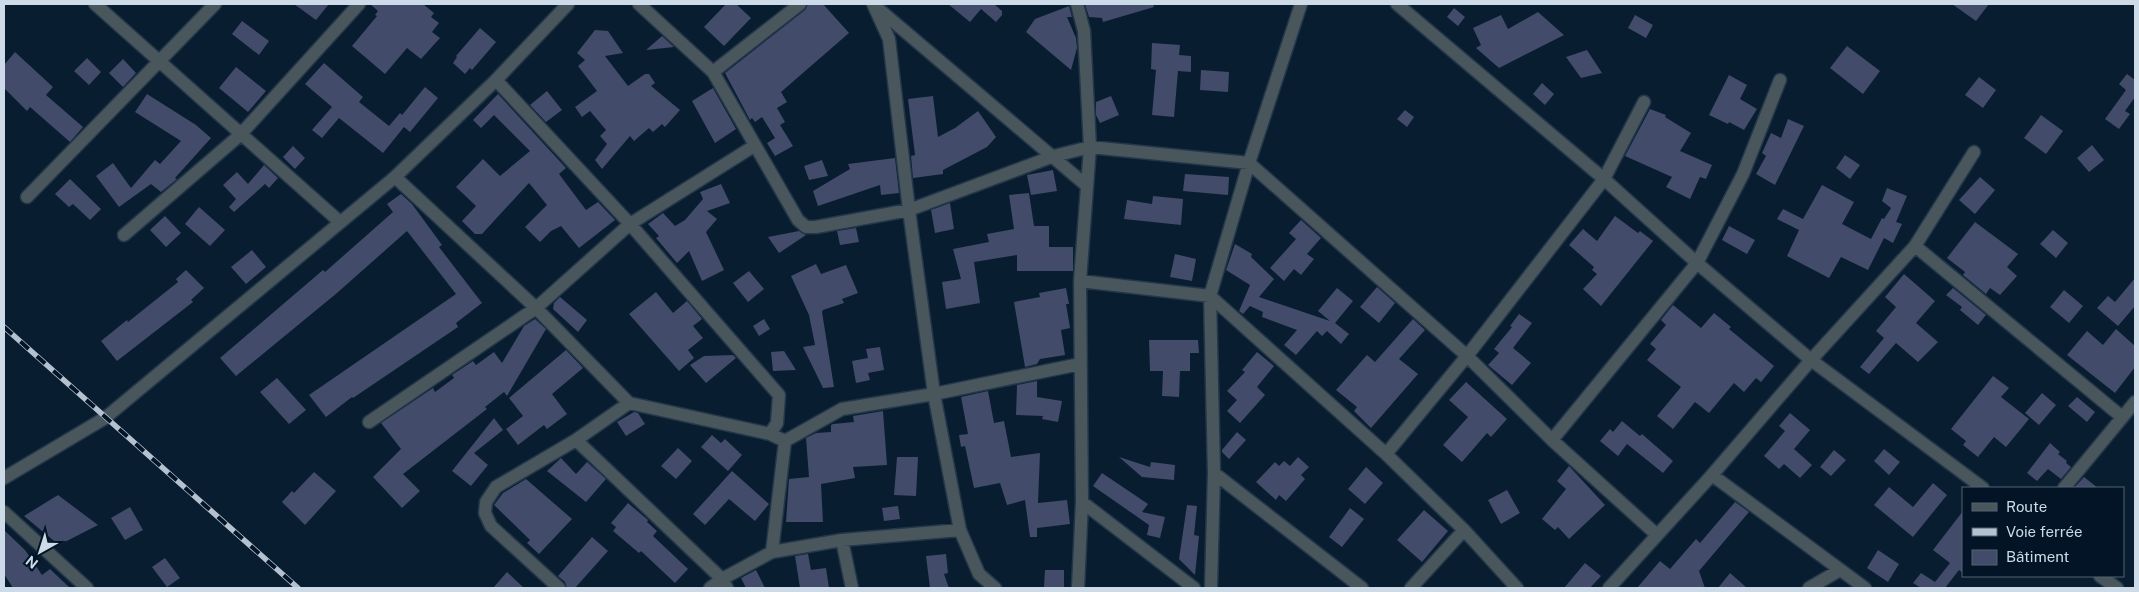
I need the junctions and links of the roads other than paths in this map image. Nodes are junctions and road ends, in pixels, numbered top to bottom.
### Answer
1 (94, 4) edge
2 (215, 4) edge
3 (359, 4) edge
4 (568, 4) edge
5 (638, 4) edge
6 (800, 4) edge
7 (869, 4) edge
8 (873, 4) edge
9 (1077, 4) edge
10 (1301, 4) edge
11 (1397, 4) edge
12 (889, 39) junction
13 (158, 62) junction
14 (712, 72) junction
15 (496, 80) junction
16 (1780, 80) dead end
17 (1644, 102) dead end
18 (240, 135) junction
19 (754, 146) junction
20 (1090, 147) junction
21 (1974, 152) dead end
22 (1054, 156) junction
23 (1249, 163) junction
24 (395, 176) junction
25 (1604, 179) junction
26 (1087, 186) junction
27 (26, 197) dead end
28 (909, 210) junction
29 (340, 222) junction
30 (630, 224) junction
31 (124, 235) dead end
32 (1915, 246) junction
33 (1697, 263) junction
34 (1080, 281) junction
35 (1210, 296) junction
36 (536, 308) junction
37 (1467, 356) junction
38 (1811, 360) junction
39 (1080, 364) junction
40 (934, 394) junction
41 (2135, 402) edge
42 (629, 403) junction
43 (2122, 417) junction
44 (369, 422) dead end
45 (770, 434) junction
46 (576, 440) junction
47 (1552, 440) junction
48 (785, 441) junction
49 (1386, 454) junction
50 (1214, 473) junction
51 (1712, 476) junction
52 (4, 478) edge
53 (1982, 487) edge
54 (2065, 487) edge
55 (1082, 502) junction
56 (4, 512) edge
57 (960, 530) junction
58 (1464, 530) junction
59 (1657, 535) junction
60 (842, 540) junction
61 (772, 552) junction
62 (1840, 570) junction
63 (2101, 577) edge
64 (724, 583) edge
65 (87, 588) edge
66 (559, 588) edge
67 (710, 588) edge
68 (852, 588) edge
69 (995, 588) edge
70 (1078, 588) edge
71 (1194, 588) edge
72 (1211, 588) edge
73 (1362, 588) edge
74 (1411, 588) edge
75 (1517, 588) edge
76 (1609, 588) edge
77 (1810, 588) edge
78 (1865, 588) edge
79 (2117, 588) edge

1 - 13 street
2 - 13 street
3 - 18 street
4 - 15 street
5 - 14 street
6 - 14 street
7 - 12 street
8 - 12 street
8 - 22 street
9 - 20 street
10 - 23 street
11 - 25 street
12 - 28 street
13 - 18 street
13 - 27 street
14 - 19 street
15 - 24 street
15 - 30 street
16 - 33 street
17 - 25 street
18 - 29 street
18 - 31 street
19 - 28 street
19 - 30 street
20 - 22 street
20 - 23 street
20 - 26 street
21 - 32 street
22 - 26 street
22 - 28 street
23 - 35 street
23 - 37 street
24 - 29 street
24 - 36 street
25 - 33 street
25 - 37 street
26 - 34 street
28 - 40 street
29 - 52 street
30 - 36 street
30 - 45 street
32 - 38 street
32 - 43 street
33 - 38 street
33 - 47 street
34 - 35 street
34 - 39 street
35 - 49 street
35 - 50 street
36 - 42 street
36 - 44 street
37 - 47 street
37 - 49 street
38 - 51 street
38 - 53 street
39 - 40 street
39 - 55 street
40 - 48 street
40 - 57 street
41 - 43 street
42 - 45 street
42 - 46 street
43 - 54 street
45 - 48 street
46 - 64 street
46 - 66 street
47 - 59 street
48 - 61 street
49 - 58 street
50 - 72 street
50 - 73 street
51 - 59 street
51 - 62 street
55 - 70 street
55 - 71 street
56 - 65 street
57 - 60 street
57 - 69 street
58 - 74 street
58 - 75 street
59 - 76 street
60 - 61 street
60 - 68 street
61 - 64 street
62 - 77 street
62 - 78 street
63 - 79 street
64 - 67 street

